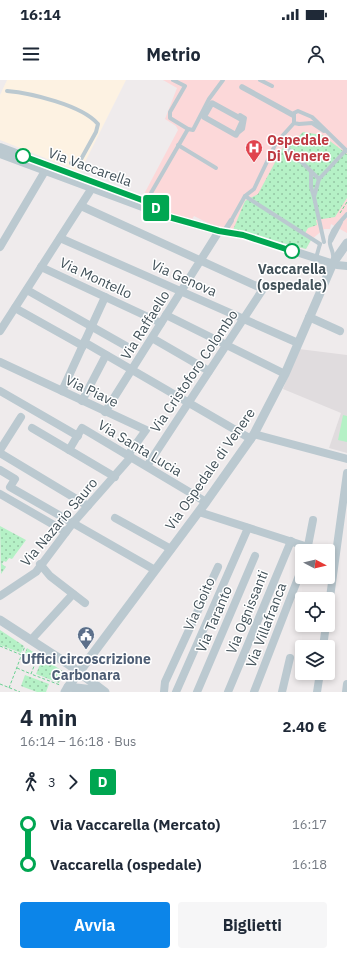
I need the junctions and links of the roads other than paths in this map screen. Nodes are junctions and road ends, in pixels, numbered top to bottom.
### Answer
1 (173, 80) edge
2 (223, 80) edge
3 (260, 80) edge
4 (272, 86) dead end
5 (242, 87) dead end
6 (7, 91) dead end
7 (209, 99) junction
8 (293, 115) junction
9 (200, 118) junction
10 (294, 122) junction
11 (188, 129) junction
12 (324, 131) junction
13 (236, 135) junction
14 (279, 140) junction
15 (178, 145) junction
16 (0, 147) edge
17 (346, 151) edge
18 (0, 154) edge
19 (71, 163) dead end
20 (216, 168) dead end
21 (45, 171) junction
22 (311, 172) junction
23 (318, 179) junction
24 (92, 188) junction
25 (151, 193) dead end
26 (246, 196) junction
27 (314, 197) junction
28 (81, 206) junction
29 (347, 214) edge
30 (169, 217) junction
31 (231, 221) joint
32 (222, 232) junction
33 (60, 238) junction
34 (322, 243) junction
35 (330, 243) junction
36 (347, 243) edge
37 (0, 247) edge
38 (316, 258) junction
39 (200, 261) junction
40 (333, 263) junction
41 (347, 266) edge
42 (41, 267) junction
43 (26, 290) junction
44 (181, 291) junction
45 (105, 297) junction
46 (15, 308) junction
47 (166, 314) junction
48 (309, 317) junction
49 (244, 319) junction
50 (161, 323) junction
51 (92, 326) junction
52 (0, 331) edge
53 (340, 331) dead end
54 (152, 338) junction
55 (298, 342) junction
56 (84, 344) junction
57 (227, 344) junction
58 (126, 346) dead end
59 (106, 355) junction
60 (0, 362) edge
61 (132, 370) junction
62 (209, 371) junction
63 (285, 374) junction
64 (0, 391) edge
65 (62, 391) junction
66 (82, 401) junction
67 (189, 403) junction
68 (105, 412) junction
69 (21, 417) dead end
70 (32, 428) dead end
71 (78, 436) junction
72 (253, 437) junction
73 (69, 450) junction
74 (0, 452) edge
75 (130, 456) junction
76 (347, 459) edge
77 (147, 466) junction
78 (0, 470) edge
79 (347, 473) edge
80 (115, 477) junction
81 (0, 494) edge
82 (206, 502) junction
83 (88, 506) junction
84 (199, 512) junction
85 (115, 518) dead end
86 (313, 520) dead end
87 (72, 524) junction
88 (248, 528) junction
89 (66, 532) junction
90 (291, 541) junction
91 (297, 544) edge
92 (308, 544) edge
93 (171, 549) junction
94 (255, 556) dead end
95 (40, 564) junction
96 (218, 567) dead end
97 (155, 570) junction
98 (296, 584) edge
99 (331, 592) edge
100 (73, 594) junction
101 (0, 596) edge
102 (85, 603) dead end
103 (0, 620) edge
104 (28, 642) junction
105 (290, 658) dead end
106 (78, 672) junction
107 (319, 680) edge
108 (347, 684) edge
109 (65, 688) edge
110 (106, 692) edge
111 (164, 692) edge
112 (176, 692) edge
113 (197, 692) edge
114 (228, 692) edge
115 (254, 692) edge
116 (282, 692) edge
117 (317, 692) edge
118 (346, 692) edge

1 - 11 lane
2 - 7 lane
3 - 4 lane
5 - 8 street
6 - 19 lane
7 - 9 lane
7 - 13 lane
8 - 10 lane
8 - 12 lane
9 - 11 lane
9 - 13 lane
10 - 12 lane
10 - 14 lane
11 - 15 lane
12 - 17 lane
13 - 13 street
14 - 22 lane
14 - 26 lane
15 - 20 lane
15 - 25 lane
16 - 30 street, Via Vaccarella
17 - 23 lane
18 - 21 street, Via Vaccarella
21 - 24 street, Via Vaccarella
21 - 37 street
22 - 23 lane
22 - 27 lane
23 - 27 lane
24 - 28 street
24 - 30 street, Via Vaccarella
26 - 31 lane
26 - 34 lane
27 - 34 lane
28 - 33 street
28 - 39 street
29 - 35 lane
30 - 32 street, Via Vaccarella
31 - 32 street
32 - 38 street, Via Vaccarella
32 - 39 street, Via Raffaello
33 - 42 street
33 - 44 street, Via Genova
34 - 35 lane
34 - 38 lane
35 - 40 lane
36 - 40 street, Via Ospedale di Venere
38 - 40 street, Via Vaccarella
39 - 44 street, Via Raffaello
39 - 49 street, Via Cristoforo Colombo
40 - 41 street, Via Vaccarella
40 - 48 street, Via Ospedale di Venere
42 - 43 street
42 - 45 street, Via Montello
43 - 46 street
43 - 51 street
44 - 47 street, Via Raffaello
44 - 49 street, Via Genova
45 - 50 street, Via Montello
45 - 51 street
46 - 52 street
46 - 56 street
47 - 50 street, Via Raffaello
47 - 57 street
48 - 53 street
48 - 55 street, Via Ospedale di Venere
49 - 55 street, Via Genova
49 - 57 street, Via Cristoforo Colombo
50 - 54 street, Via Raffaello
51 - 56 street
51 - 58 street
54 - 61 street, Via Raffaello
54 - 62 street
55 - 63 street, Via Ospedale di Venere
56 - 59 street
56 - 65 street
57 - 62 street, Via Cristoforo Colombo
57 - 63 street
59 - 61 street
59 - 66 street
60 - 65 street, Via Piave
61 - 67 street
61 - 68 street, Via Raffaello
62 - 67 street, Via Cristoforo Colombo
63 - 72 street, Via Ospedale di Venere
64 - 71 street
65 - 66 street, Via Piave
66 - 68 street, Via Piave
67 - 72 street
67 - 77 street, Via Cristoforo Colombo
68 - 75 street, Via Piave
69 - 74 street
70 - 73 street
71 - 73 street, Via Santa Lucia
71 - 75 street, Via Santa Lucia
72 - 76 street
72 - 82 street, Via Ospedale di Venere
73 - 80 street
74 - 83 street
75 - 77 street, Via Santa Lucia
75 - 80 street, Via Nazario Sauro
77 - 82 street, Via Santa Lucia
78 - 87 street
79 - 99 street
80 - 83 street, Via Nazario Sauro
81 - 89 street
82 - 84 street, Via Ospedale di Venere
83 - 87 street, Via Nazario Sauro
84 - 88 street
84 - 93 street, Via Ospedale di Venere
85 - 93 street
86 - 92 street
87 - 89 street, Via Nazario Sauro
87 - 97 street
88 - 90 street
88 - 112 street, Via Goito
89 - 95 street, Via Nazario Sauro
90 - 91 street
90 - 114 street, Via Ognissanti
93 - 97 street, Via Ospedale di Venere
94 - 113 street, Via Taranto
95 - 100 street
95 - 101 street, Via Nazario Sauro
96 - 111 street
97 - 106 street, Via Ospedale di Venere
98 - 115 street, Via Villafranca
100 - 102 street
100 - 104 street
103 - 104 street
104 - 106 street
105 - 116 street
106 - 109 street, Via Ospedale di Venere
106 - 110 street
107 - 117 street
108 - 118 street
109 - 110 street

